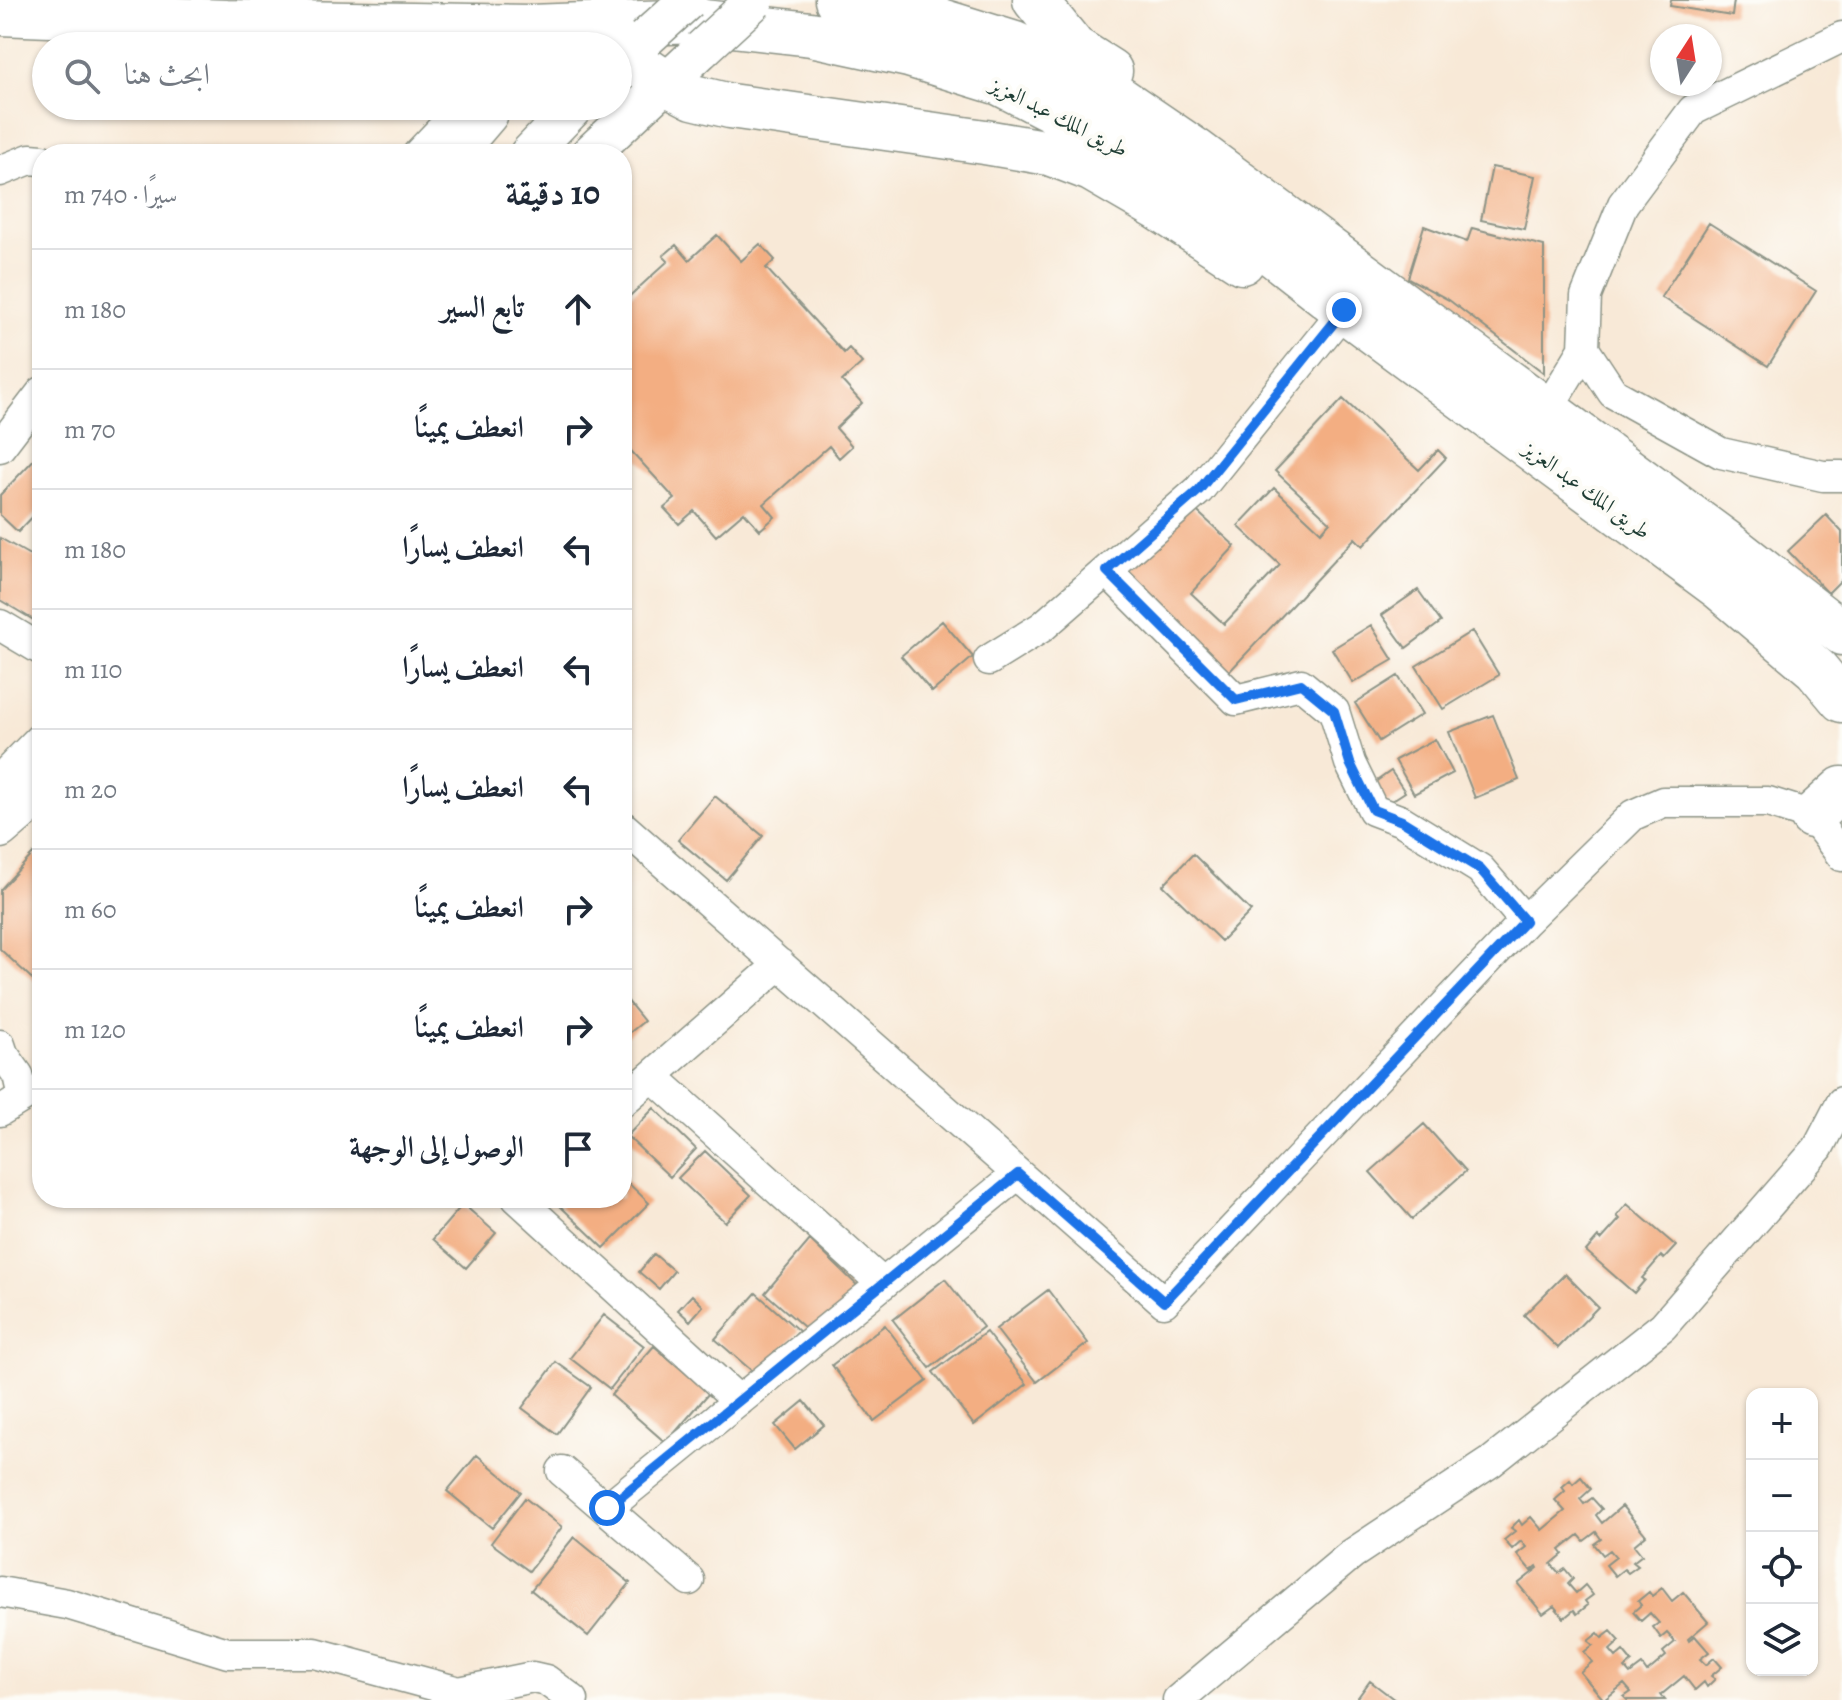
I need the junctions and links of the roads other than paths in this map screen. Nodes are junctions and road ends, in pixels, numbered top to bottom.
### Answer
1 (688, 0) edge
2 (755, 0) edge
3 (837, 0) edge
4 (1035, 0) edge
5 (0, 13) edge
6 (370, 32) edge
7 (496, 32) edge
8 (1842, 37) edge
9 (632, 51) edge
10 (632, 55) edge
11 (666, 83) junction
12 (632, 115) edge
13 (450, 120) edge
14 (480, 120) edge
15 (562, 120) edge
16 (626, 120) edge
17 (428, 144) edge
18 (460, 144) edge
19 (539, 144) edge
20 (601, 144) edge
21 (32, 159) edge
22 (0, 171) edge
23 (1335, 254) junction
24 (1344, 310) junction
25 (1584, 349) junction
26 (32, 405) edge
27 (1547, 410) junction
28 (0, 447) edge
29 (1842, 476) edge
30 (1107, 571) junction
31 (0, 625) edge
32 (1842, 633) edge
33 (32, 644) edge
34 (989, 660) dead end
35 (1842, 700) edge
36 (32, 752) edge
37 (0, 785) edge
38 (32, 802) edge
39 (1827, 802) edge
40 (0, 829) edge
41 (632, 835) edge
42 (1842, 856) edge
43 (1525, 921) junction
44 (780, 964) junction
45 (0, 1045) edge
46 (652, 1076) junction
47 (632, 1093) edge
48 (1842, 1102) edge
49 (0, 1111) edge
50 (1018, 1174) junction
51 (528, 1208) edge
52 (883, 1284) junction
53 (739, 1401) junction
54 (562, 1471) dead end
55 (607, 1508) junction
56 (689, 1580) dead end
57 (0, 1592) edge
58 (573, 1700) edge
59 (1178, 1700) edge

1 - 9 main road, bridge
2 - 11 main road, bridge
3 - 23 highway, طريق الملك عبد العزيز
4 - 23 highway
5 - 6 highway, طريق الملك عبد العزيز
7 - 24 highway, طريق الملك عبد العزيز
8 - 25 street
10 - 11 highway
11 - 12 main road
11 - 24 highway
13 - 17 street
14 - 18 highway
15 - 19 main road
16 - 20 main road
21 - 22 street
23 - 27 highway, طريق الملك عبد العزيز
24 - 30 street
24 - 35 highway, طريق الملك عبد العزيز
25 - 27 street
25 - 29 street
26 - 28 street
27 - 32 highway, طريق الملك عبد العزيز
30 - 34 street
30 - 43 street
31 - 33 street
36 - 37 main road
38 - 40 main road
39 - 42 street
39 - 43 street
41 - 44 street
43 - 50 street
44 - 46 street
44 - 50 street
45 - 49 street
46 - 47 street
46 - 52 street
48 - 59 street
50 - 52 street
51 - 53 street
52 - 53 street
53 - 55 street
54 - 55 street
55 - 56 street
57 - 58 street

